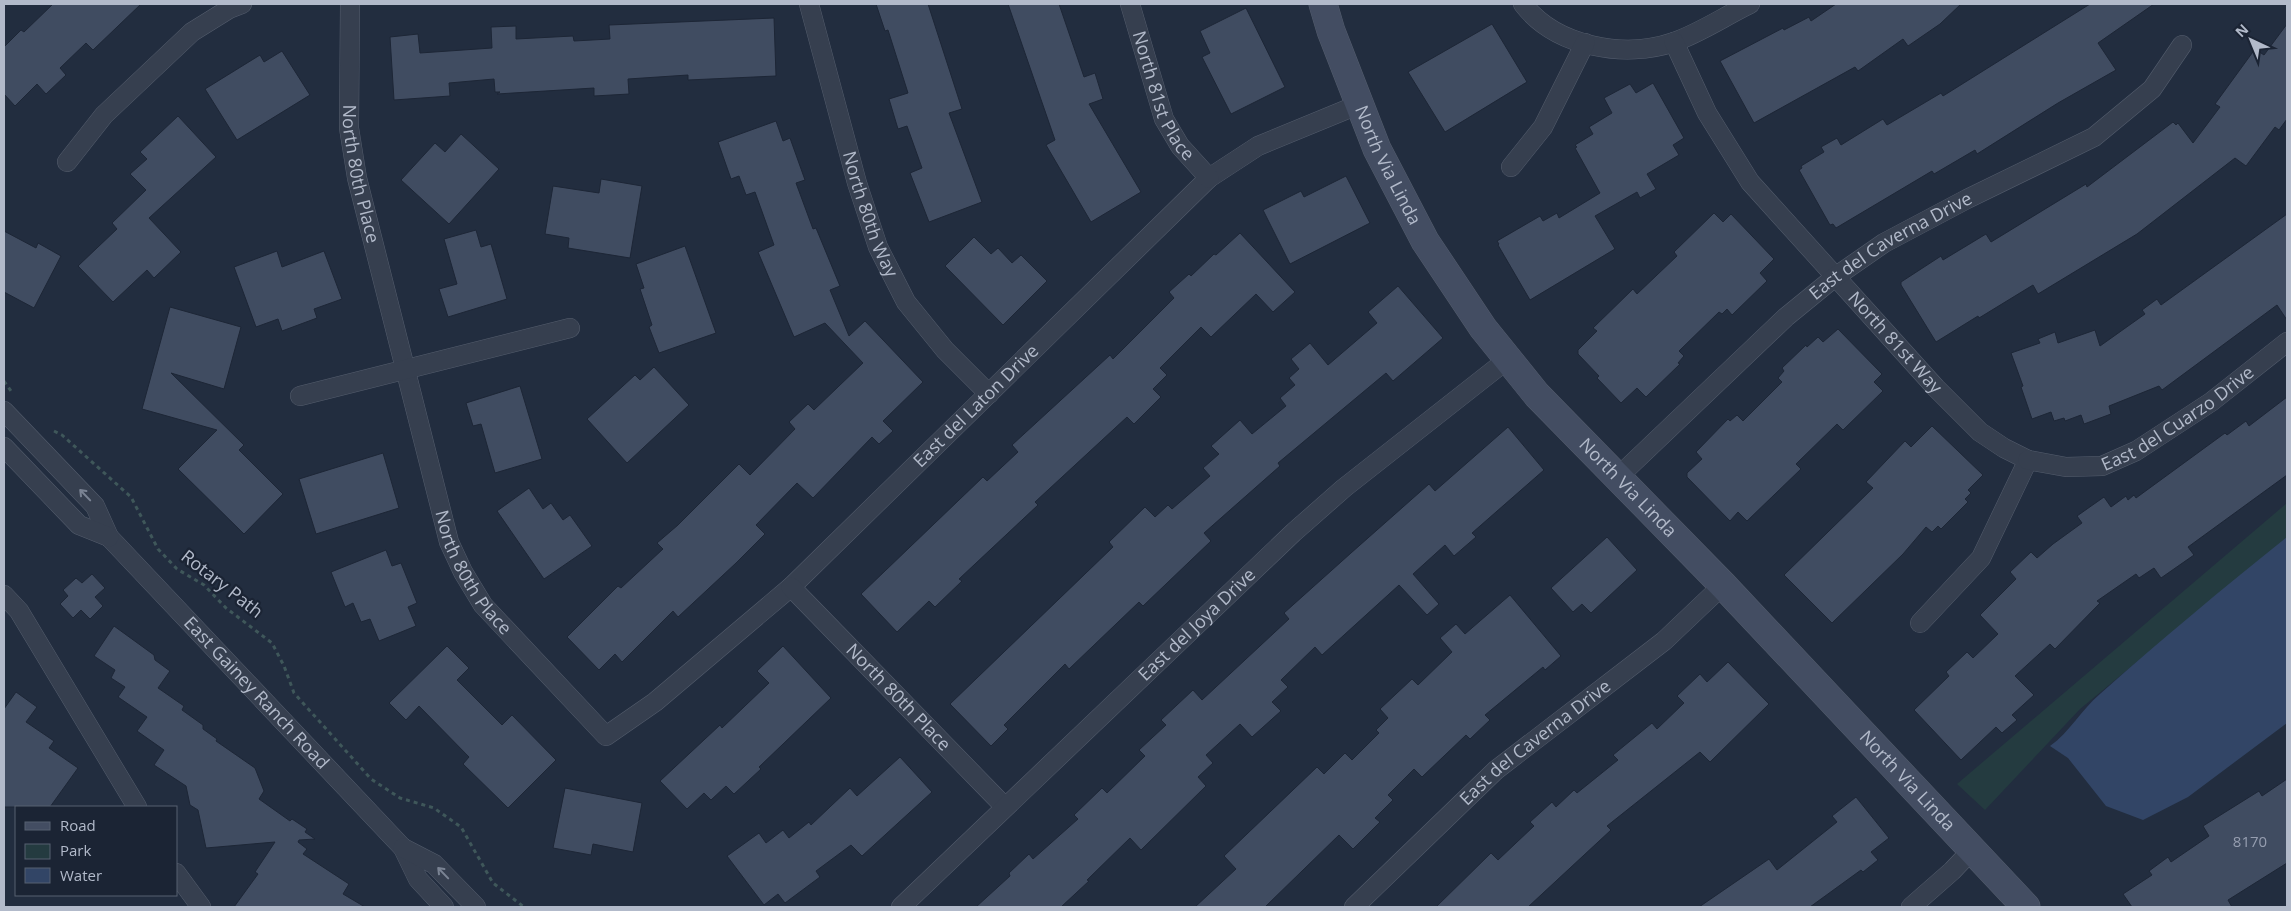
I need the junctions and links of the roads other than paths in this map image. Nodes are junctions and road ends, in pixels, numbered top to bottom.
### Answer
1 (242, 4) edge
2 (350, 4) edge
3 (809, 4) edge
4 (1130, 4) edge
5 (1323, 4) edge
6 (1523, 4) edge
7 (1750, 4) edge
8 (1674, 42) junction
9 (1585, 43) junction
10 (2182, 45) dead end
11 (1360, 104) junction
12 (66, 162) dead end
13 (1511, 167) dead end
14 (1210, 178) junction
15 (1835, 277) junction
16 (570, 328) dead end
17 (2287, 342) edge
18 (1508, 359) junction
19 (406, 371) junction
20 (989, 394) junction
21 (300, 396) dead end
22 (9, 403) edge
23 (4, 447) edge
24 (2028, 460) junction
25 (1618, 477) junction
26 (109, 538) junction
27 (1723, 585) junction
28 (791, 587) junction
29 (4, 595) edge
30 (1920, 623) dead end
31 (606, 736) joint
32 (136, 806) edge
33 (1005, 807) junction
34 (403, 848) junction
35 (1971, 851) junction
36 (178, 876) edge
37 (201, 907) edge
38 (444, 907) edge
39 (476, 907) edge
40 (901, 907) edge
41 (1354, 907) edge
42 (1911, 907) edge
43 (2026, 907) edge

1 - 12 street
2 - 19 street, North 80th Place
3 - 20 street, North 80th Way
4 - 14 street, North 81st Place
5 - 11 street, North Via Linda
6 - 9 street
7 - 8 street
8 - 9 street
8 - 15 street, North 81st Way
9 - 13 street
10 - 15 street, East del Caverna Drive
11 - 14 street, East del Laton Drive
11 - 18 street, North Via Linda
14 - 20 street, East del Laton Drive
15 - 24 street, North 81st Way
15 - 25 street, East del Caverna Drive
16 - 19 street
17 - 24 street, East del Cuarzo Drive
18 - 25 street, North Via Linda
18 - 33 street, East del Joya Drive
19 - 21 street
19 - 31 street, North 80th Place
20 - 28 street, East del Laton Drive
26 -> 22 street, East Gainey Ranch Road
23 - 26 street, East Gainey Ranch Road
24 - 30 street
25 - 27 street, North Via Linda
26 - 34 street, East Gainey Ranch Road
27 - 35 street, North Via Linda
27 - 41 street, East del Caverna Drive
28 - 31 street, East del Laton Drive
28 - 33 street, North 80th Place
29 - 32 street
33 - 40 street, East del Joya Drive
34 - 38 street, East Gainey Ranch Road
39 -> 34 street, East Gainey Ranch Road
35 - 42 street
35 - 43 street, North Via Linda
36 - 37 street

